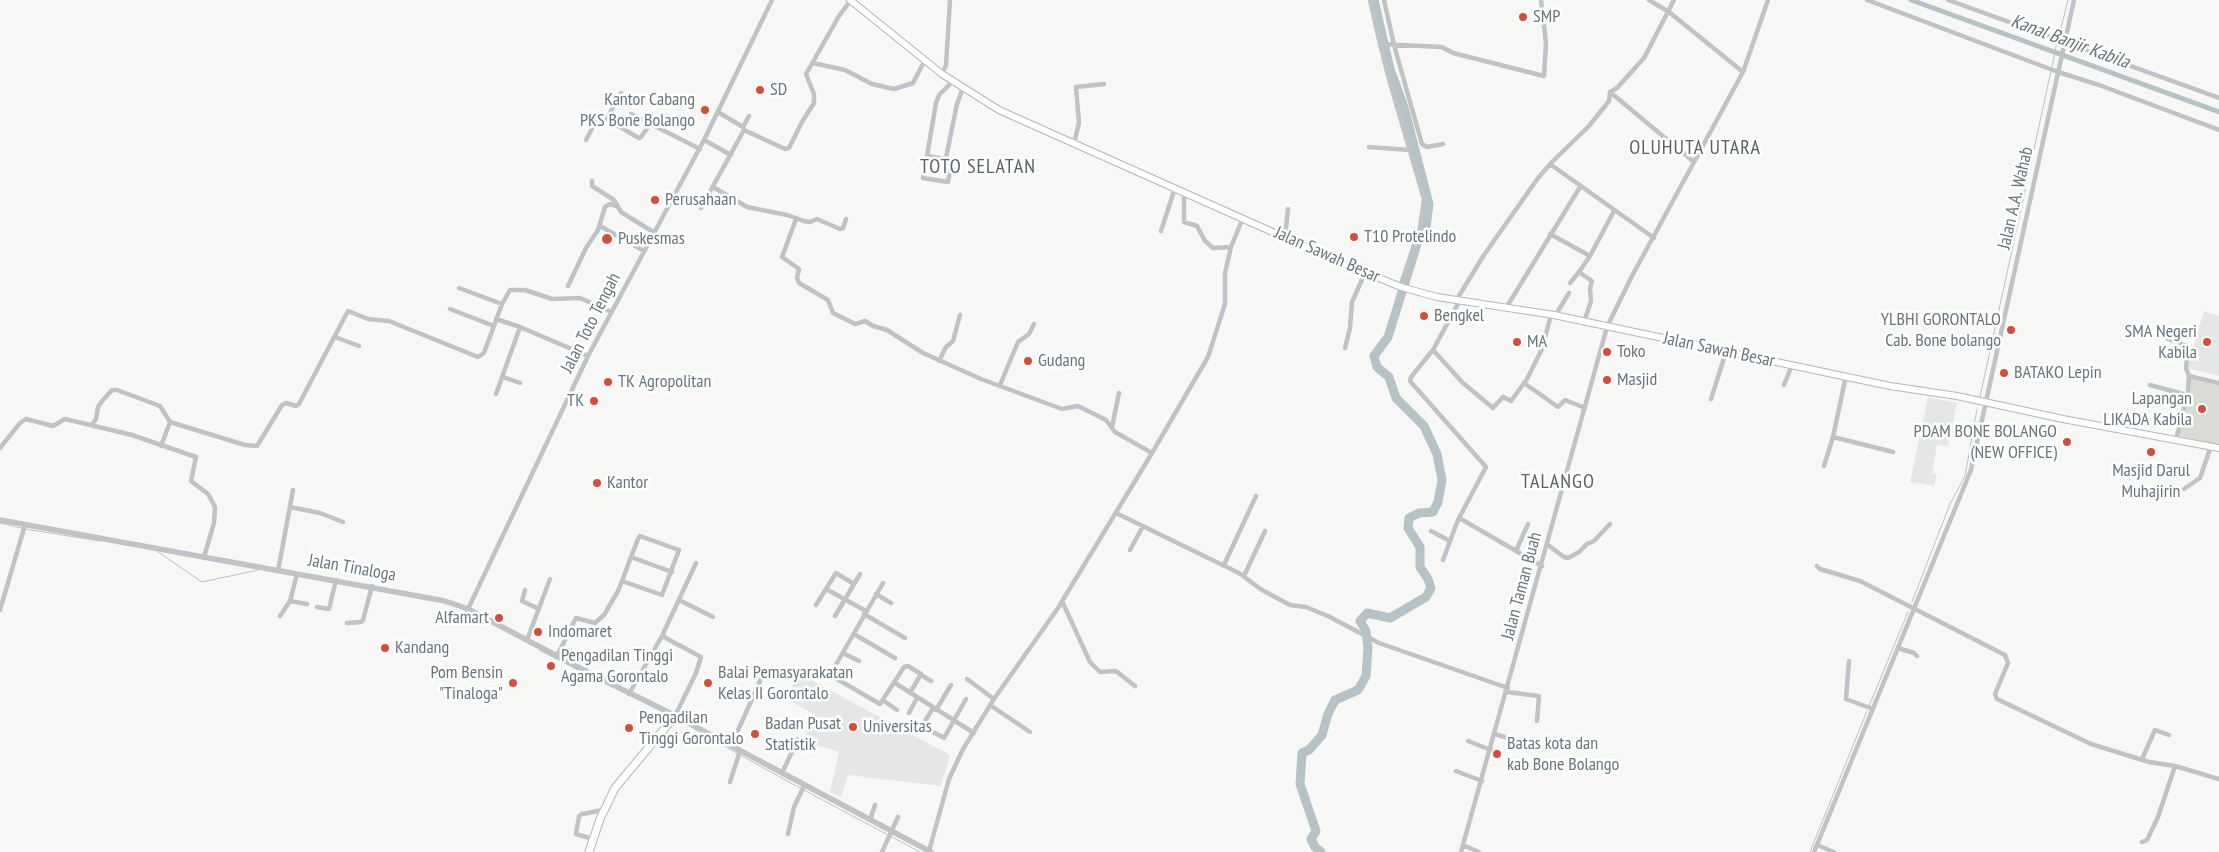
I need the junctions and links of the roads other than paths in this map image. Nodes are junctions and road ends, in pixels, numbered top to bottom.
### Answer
1 (772, 0) edge
2 (850, 0) edge
3 (950, 0) edge
4 (1370, 0) edge
5 (1384, 0) edge
6 (1541, 0) edge
7 (1649, 0) edge
8 (1674, 0) edge
9 (1768, 0) edge
10 (1867, 0) edge
11 (1948, 0) edge
12 (2074, 0) edge
13 (1668, 12) junction
14 (2065, 42) junction
15 (1382, 44) junction
16 (1392, 45) junction
17 (925, 60) junction
18 (813, 63) junction
19 (2058, 70) junction
20 (1743, 72) junction
21 (942, 74) junction
22 (953, 81) junction
23 (1104, 84) dead end
24 (963, 88) junction
25 (621, 92) dead end
26 (1610, 92) junction
27 (2219, 98) edge
28 (718, 112) junction
29 (631, 114) dead end
30 (749, 116) dead end
31 (606, 120) junction
32 (651, 123) junction
33 (744, 129) junction
34 (2219, 130) edge
35 (586, 140) dead end
36 (704, 140) junction
37 (1074, 143) junction
38 (1443, 144) dead end
39 (1369, 147) dead end
40 (700, 150) junction
41 (1410, 150) junction
42 (731, 155) junction
43 (926, 156) junction
44 (946, 158) junction
45 (1694, 162) junction
46 (1550, 164) junction
47 (592, 181) dead end
48 (713, 187) junction
49 (1580, 187) junction
50 (1175, 188) junction
51 (1184, 192) junction
52 (616, 206) junction
53 (701, 208) dead end
54 (1288, 209) dead end
55 (1614, 211) junction
56 (1243, 218) junction
57 (796, 219) junction
58 (846, 219) dead end
59 (600, 226) junction
60 (1161, 231) dead end
61 (654, 233) junction
62 (1550, 234) junction
63 (1285, 237) junction
64 (1654, 238) junction
65 (1231, 247) junction
66 (644, 251) junction
67 (1590, 256) junction
68 (1579, 272) junction
69 (1365, 273) junction
70 (1570, 283) dead end
71 (568, 286) dead end
72 (1401, 287) junction
73 (459, 288) dead end
74 (1569, 293) dead end
75 (1458, 300) junction
76 (502, 304) junction
77 (1506, 308) junction
78 (450, 309) dead end
79 (612, 312) junction
80 (960, 315) dead end
81 (1553, 315) junction
82 (496, 319) junction
83 (1584, 322) junction
84 (1034, 324) dead end
85 (494, 326) junction
86 (520, 327) junction
87 (1607, 327) junction
88 (335, 337) junction
89 (2168, 339) dead end
90 (359, 346) dead end
91 (1344, 348) dead end
92 (1433, 350) junction
93 (1726, 352) junction
94 (588, 356) junction
95 (939, 361) junction
96 (1792, 366) junction
97 (1846, 376) junction
98 (2189, 376) junction
99 (503, 377) junction
100 (520, 383) dead end
101 (1524, 383) junction
102 (2219, 383) edge
103 (1000, 385) junction
104 (1784, 385) dead end
105 (2150, 385) dead end
106 (1119, 393) dead end
107 (496, 394) dead end
108 (2187, 395) junction
109 (1711, 399) dead end
110 (1985, 402) junction
111 (1586, 408) junction
112 (170, 422) junction
113 (92, 425) junction
114 (1112, 428) junction
115 (1833, 437) junction
116 (2176, 440) junction
117 (161, 446) junction
118 (2211, 446) junction
119 (0, 448) edge
120 (2219, 448) edge
121 (1893, 452) dead end
122 (1152, 453) junction
123 (1824, 466) dead end
124 (2184, 489) dead end
125 (293, 490) dead end
126 (1256, 496) dead end
127 (290, 507) junction
128 (1116, 513) junction
129 (0, 520) edge
130 (1458, 520) junction
131 (343, 522) dead end
132 (1528, 524) dead end
133 (1610, 524) dead end
134 (25, 525) junction
135 (1143, 526) junction
136 (1265, 531) dead end
137 (1431, 531) dead end
138 (1450, 541) junction
139 (1548, 545) junction
140 (1130, 550) dead end
141 (1516, 551) junction
142 (204, 557) junction
143 (631, 558) junction
144 (1443, 560) dead end
145 (696, 563) dead end
146 (1224, 565) junction
147 (1542, 566) junction
148 (1817, 566) dead end
149 (278, 571) junction
150 (672, 572) junction
151 (297, 574) junction
152 (860, 574) dead end
153 (1244, 576) junction
154 (550, 579) dead end
155 (336, 580) junction
156 (622, 581) junction
157 (883, 583) dead end
158 (854, 584) junction
159 (372, 586) junction
160 (826, 589) junction
161 (525, 590) dead end
162 (876, 594) junction
163 (845, 599) junction
164 (679, 600) junction
165 (290, 601) junction
166 (1062, 601) junction
167 (890, 603) dead end
168 (308, 604) dead end
169 (816, 605) dead end
170 (317, 607) dead end
171 (468, 609) junction
172 (539, 609) junction
173 (0, 610) edge
174 (1915, 610) junction
175 (865, 613) junction
176 (280, 616) dead end
177 (835, 616) dead end
178 (713, 617) dead end
179 (348, 623) dead end
180 (854, 634) junction
181 (662, 636) junction
182 (905, 638) dead end
183 (527, 640) junction
184 (1898, 648) junction
185 (843, 653) junction
186 (557, 656) junction
187 (1917, 656) dead end
188 (894, 658) dead end
189 (859, 661) dead end
190 (1849, 661) dead end
191 (821, 670) dead end
192 (921, 674) junction
193 (830, 675) junction
194 (761, 679) dead end
195 (967, 679) dead end
196 (931, 681) dead end
197 (895, 683) junction
198 (951, 685) dead end
199 (1135, 686) dead end
200 (1508, 690) junction
201 (910, 693) junction
202 (629, 694) junction
203 (918, 698) junction
204 (994, 698) junction
205 (966, 699) dead end
206 (884, 701) junction
207 (990, 705) junction
208 (934, 709) junction
209 (1873, 709) junction
210 (897, 710) dead end
211 (909, 713) dead end
212 (675, 716) junction
213 (954, 721) junction
214 (1537, 721) dead end
215 (1030, 732) dead end
216 (974, 733) junction
217 (1495, 734) junction
218 (2169, 735) dead end
219 (798, 740) dead end
220 (1468, 741) dead end
221 (731, 746) junction
222 (1540, 748) dead end
223 (1491, 750) junction
224 (739, 753) junction
225 (2142, 759) junction
226 (2175, 766) junction
227 (1456, 772) dead end
228 (782, 774) junction
229 (2219, 779) edge
230 (1482, 781) junction
231 (730, 782) dead end
232 (803, 788) junction
233 (875, 804) dead end
234 (604, 810) junction
235 (898, 817) dead end
236 (870, 820) junction
237 (891, 832) junction
238 (788, 834) dead end
239 (593, 839) junction
240 (2142, 842) dead end
241 (1463, 845) junction
242 (1817, 845) junction
243 (589, 852) edge
244 (882, 852) edge
245 (930, 852) edge
246 (1461, 852) edge
247 (1479, 852) edge
248 (1814, 852) edge
249 (1834, 852) edge

1 - 28 street, Jalan Toto Tengah
2 - 17 main road, Jalan Sawah Besar
2 - 18 street
3 - 21 street
4 - 15 street
5 - 16 street
6 - 16 street
7 - 13 street
8 - 13 street
9 - 20 street, Jalan Taman Buah
10 - 19 street
11 - 14 street
12 - 14 street, Jalan A.A. Wahab
13 - 20 street
13 - 26 street
14 - 19 street, Jalan A.A. Wahab
14 - 27 street
15 - 16 street
15 - 41 street
16 - 38 street
17 - 18 street
17 - 21 main road, Jalan Sawah Besar
18 - 33 street
19 - 34 street
19 - 110 street, Jalan A.A. Wahab
20 - 45 street, Jalan Taman Buah
21 - 22 main road, Jalan Sawah Besar
22 - 24 main road, Jalan Sawah Besar
22 - 43 street
23 - 37 street
24 - 37 main road, Jalan Sawah Besar
24 - 44 street
25 - 31 street
26 - 45 street
26 - 46 street
28 - 33 street
28 - 36 street, Jalan Toto Tengah
29 - 32 street
30 - 33 street
31 - 32 street
31 - 35 street
32 - 40 street
33 - 42 street
36 - 40 street, Jalan Toto Tengah
36 - 42 street
37 - 50 main road, Jalan Sawah Besar
39 - 41 street
40 - 61 street, Jalan Toto Tengah
41 - 72 street
42 - 48 street
43 - 44 street
43 - 44 street
45 - 64 street, Jalan Taman Buah
46 - 49 street
46 - 75 street
47 - 52 street
48 - 53 street
48 - 57 street
49 - 55 street
49 - 62 street
50 - 51 main road, Jalan Sawah Besar
50 - 60 street
51 - 56 main road, Jalan Sawah Besar
51 - 65 street
52 - 59 street
52 - 61 street
54 - 63 street
55 - 64 street
55 - 67 street
56 - 63 main road, Jalan Sawah Besar
56 - 65 street
57 - 58 street
57 - 95 street
59 - 66 street
59 - 71 street
61 - 66 street, Jalan Toto Tengah
62 - 67 street
62 - 77 street
63 - 69 main road, Jalan Sawah Besar
64 - 87 street, Jalan Taman Buah
65 - 122 street
66 - 79 street, Jalan Toto Tengah
67 - 68 street
68 - 70 street
68 - 83 street
69 - 72 main road, Jalan Sawah Besar
69 - 91 street
72 - 75 main road, Jalan Sawah Besar
73 - 76 street
74 - 81 street
75 - 77 main road, Jalan Sawah Besar
75 - 92 street
76 - 79 street
76 - 82 street
77 - 81 main road, Jalan Sawah Besar
78 - 85 street
79 - 94 street, Jalan Toto Tengah
80 - 95 street
81 - 83 main road, Jalan Sawah Besar
81 - 101 street
82 - 85 street
82 - 86 street
83 - 87 main road, Jalan Sawah Besar
84 - 103 street
85 - 88 street
86 - 94 street
86 - 99 street
87 - 93 main road, Jalan Sawah Besar
87 - 111 street, Jalan Taman Buah
88 - 90 street
88 - 112 street
89 - 98 street
92 - 101 street
92 - 130 street
93 - 96 main road, Jalan Sawah Besar
93 - 109 street
94 - 171 street, Jalan Toto Tengah
95 - 103 street
96 - 97 main road, Jalan Sawah Besar
96 - 104 street
97 - 110 main road, Jalan Sawah Besar
97 - 115 street
98 - 102 street
98 - 108 street
99 - 100 street
99 - 107 street
101 - 111 street
103 - 114 street
105 - 108 street
106 - 114 street
108 - 116 street
110 - 116 main road, Jalan Sawah Besar
110 - 174 street, Jalan A.A. Wahab
111 - 139 street, Jalan Taman Buah
112 - 113 street
112 - 117 street
113 - 117 street
113 - 119 street
114 - 122 street
115 - 121 street
115 - 123 street
116 - 118 main road, Jalan Sawah Besar
117 - 142 street
118 - 120 main road, Jalan Sawah Besar
118 - 124 street
122 - 128 street
125 - 127 street
126 - 146 street
127 - 131 street
127 - 149 street
128 - 135 street
128 - 166 street
129 - 134 street, Jalan Tinaloga
130 - 138 street
130 - 141 street
132 - 141 street
133 - 139 street
134 - 142 street, Jalan Tinaloga
134 - 173 street
135 - 140 street
135 - 146 street
136 - 153 street
137 - 138 street
138 - 144 street
139 - 147 street, Jalan Taman Buah
141 - 147 street
142 - 149 street, Jalan Tinaloga
143 - 150 street
143 - 150 street
143 - 156 street
145 - 164 street
146 - 153 street
147 - 200 street, Jalan Taman Buah
148 - 174 street
149 - 151 street, Jalan Tinaloga
150 - 156 street
151 - 155 street, Jalan Tinaloga
151 - 165 street
152 - 158 street
153 - 200 street
154 - 172 street
155 - 159 street, Jalan Tinaloga
155 - 170 street
156 - 186 street
157 - 162 street
158 - 160 street
158 - 163 street
159 - 171 street, Jalan Tinaloga
159 - 179 street
160 - 163 street
160 - 169 street
161 - 172 street
162 - 167 street
162 - 175 street
163 - 175 street
163 - 177 street
164 - 178 street
164 - 181 street
165 - 168 street
165 - 176 street
166 - 199 street
166 - 204 street
171 - 183 street, Jalan Tinaloga
172 - 183 street
174 - 184 street, Jalan A.A. Wahab
174 - 225 street
175 - 180 street
175 - 182 street
180 - 185 street
180 - 188 street
181 - 202 street
181 - 212 street
183 - 186 street, Jalan Tinaloga
184 - 187 street
184 - 209 street, Jalan A.A. Wahab
185 - 189 street
185 - 193 street
186 - 202 street, Jalan Tinaloga
190 - 209 street
191 - 193 street
192 - 196 street
192 - 197 street
192 - 201 street
193 - 206 street
194 - 221 street
195 - 204 street
197 - 201 street
197 - 206 street
198 - 208 street
200 - 214 street
200 - 217 street, Jalan Taman Buah
201 - 203 street
202 - 212 street, Jalan Tinaloga
203 - 208 street
203 - 211 street
204 - 207 street
205 - 213 street
206 - 210 street
207 - 215 street
207 - 216 street
208 - 213 street
208 - 213 street
209 - 242 street, Jalan A.A. Wahab
212 - 221 street, Jalan Tinaloga
212 - 234 main road
213 - 216 street
216 - 245 street
217 - 222 street
217 - 223 street, Jalan Taman Buah
218 - 225 street
219 - 228 street
220 - 223 street
221 - 224 street, Jalan Tinaloga
223 - 230 street, Jalan Taman Buah
224 - 228 street, Jalan Tinaloga
224 - 231 street
225 - 226 street
226 - 229 street
226 - 240 street
227 - 230 street
228 - 232 street, Jalan Tinaloga
230 - 241 street, Jalan Taman Buah
232 - 236 street, Jalan Tinaloga
232 - 238 street
233 - 236 street
234 - 239 main road
234 - 239 street
235 - 237 street
236 - 237 street, Jalan Tinaloga
237 - 244 street
237 - 245 street, Jalan Tinaloga
239 - 243 main road
241 - 246 street, Jalan Taman Buah
241 - 247 street
242 - 248 street, Jalan A.A. Wahab
242 - 249 street

